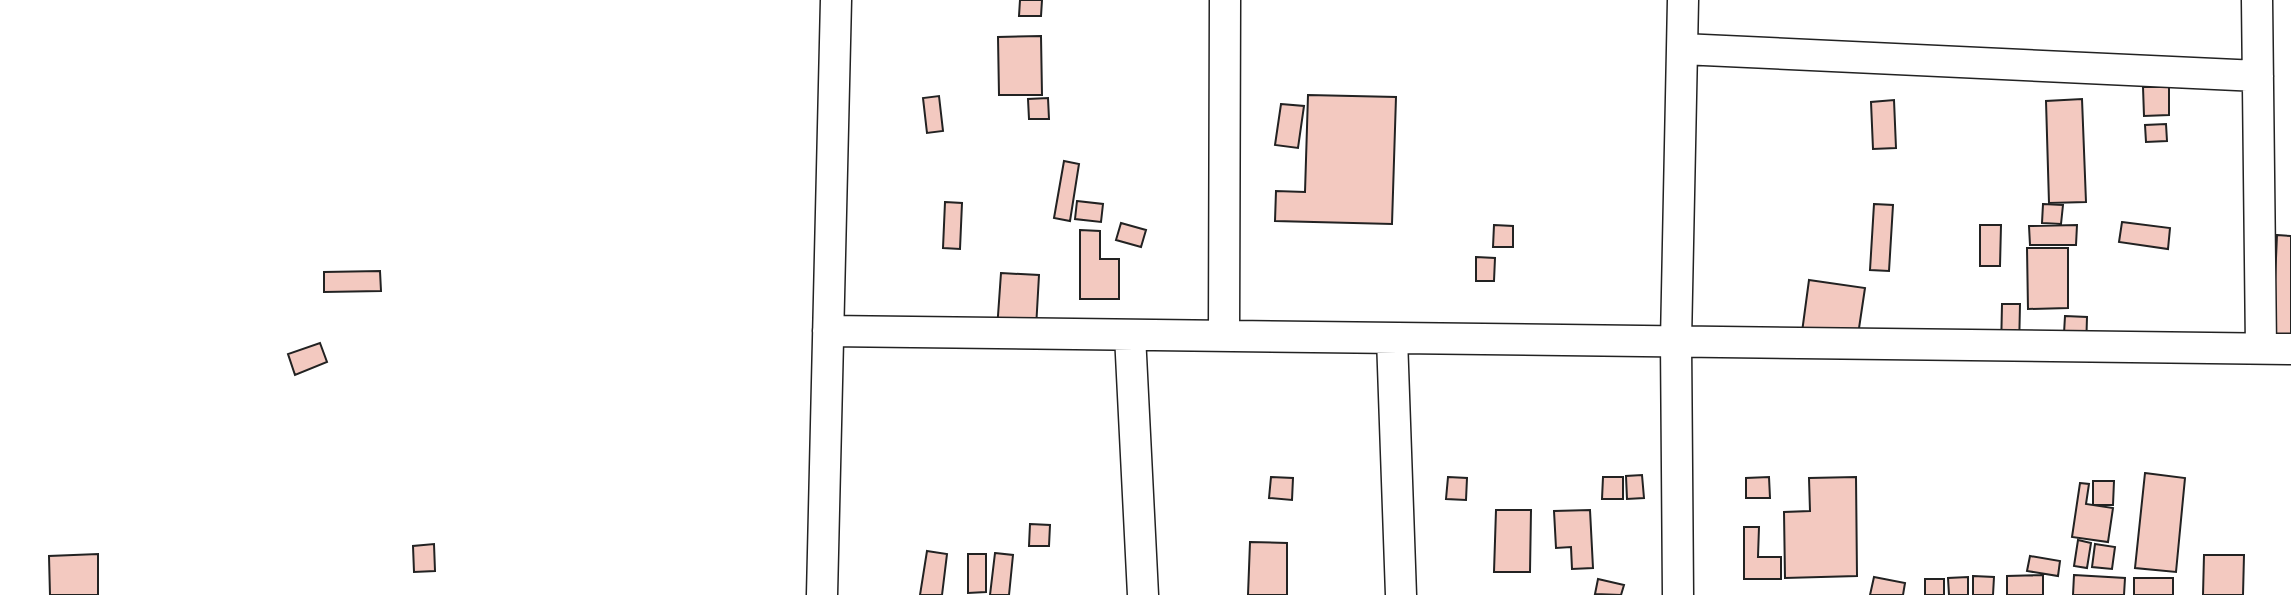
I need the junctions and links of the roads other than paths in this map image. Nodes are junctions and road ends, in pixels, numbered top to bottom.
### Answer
1 (836, 0) edge
2 (1226, 0) edge
3 (1683, 0) edge
4 (2257, 0) edge
5 (1682, 49) junction
6 (2258, 76) junction
7 (828, 331) junction
8 (1130, 335) junction
9 (1224, 336) junction
10 (1392, 338) junction
11 (1676, 341) junction
12 (2261, 348) junction
13 (2291, 349) edge
14 (822, 595) edge
15 (1143, 595) edge
16 (1401, 595) edge
17 (1678, 595) edge

1 - 7 street
2 - 9 street
3 - 5 street
4 - 6 street
5 - 6 street
5 - 11 street
6 - 12 street
7 - 8 street
7 - 14 street
8 - 9 street
8 - 15 street
9 - 10 street
10 - 11 street
10 - 16 street
11 - 12 street
11 - 17 street
12 - 13 street

